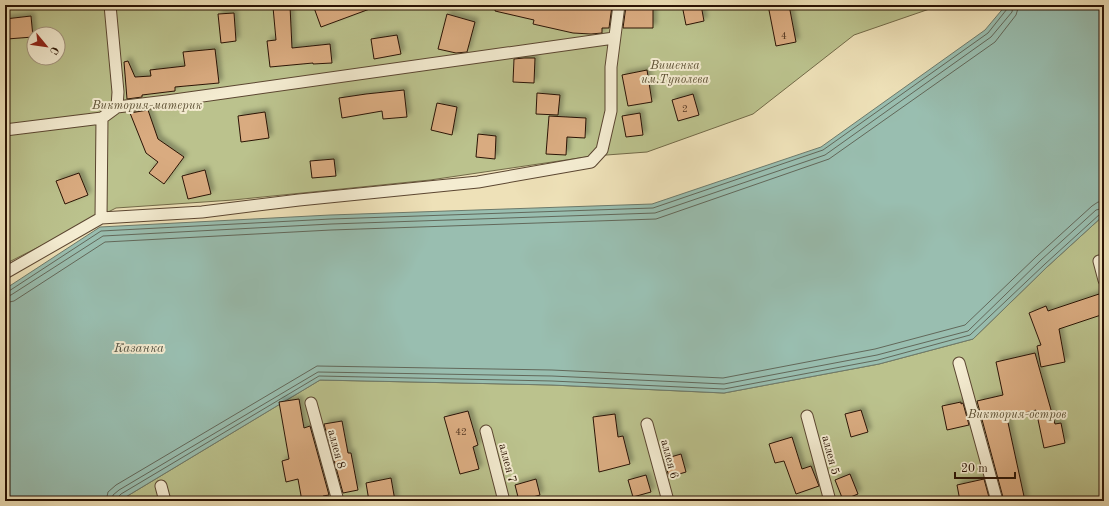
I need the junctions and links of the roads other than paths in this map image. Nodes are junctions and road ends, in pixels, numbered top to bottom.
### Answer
1 (110, 5) edge
2 (619, 5) edge
3 (614, 38) junction
4 (117, 107) junction
5 (102, 118) junction
6 (5, 130) edge
7 (101, 218) junction
8 (1099, 261) dead end
9 (5, 273) edge
10 (1104, 280) edge
11 (959, 363) dead end
12 (311, 403) dead end
13 (807, 416) dead end
14 (647, 424) dead end
15 (486, 431) dead end
16 (161, 486) dead end
17 (165, 501) edge
18 (338, 501) edge
19 (504, 501) edge
20 (668, 501) edge
21 (830, 501) edge
22 (998, 501) edge

1 - 4 lane
2 - 3 lane
3 - 4 lane
3 - 7 lane
4 - 5 lane
5 - 6 lane
5 - 7 lane
7 - 9 lane
8 - 10 lane
11 - 22 lane
12 - 18 lane, аллея 8
13 - 21 lane, аллея 5
14 - 20 lane, аллея 6
15 - 19 lane, аллея 7
16 - 17 lane

